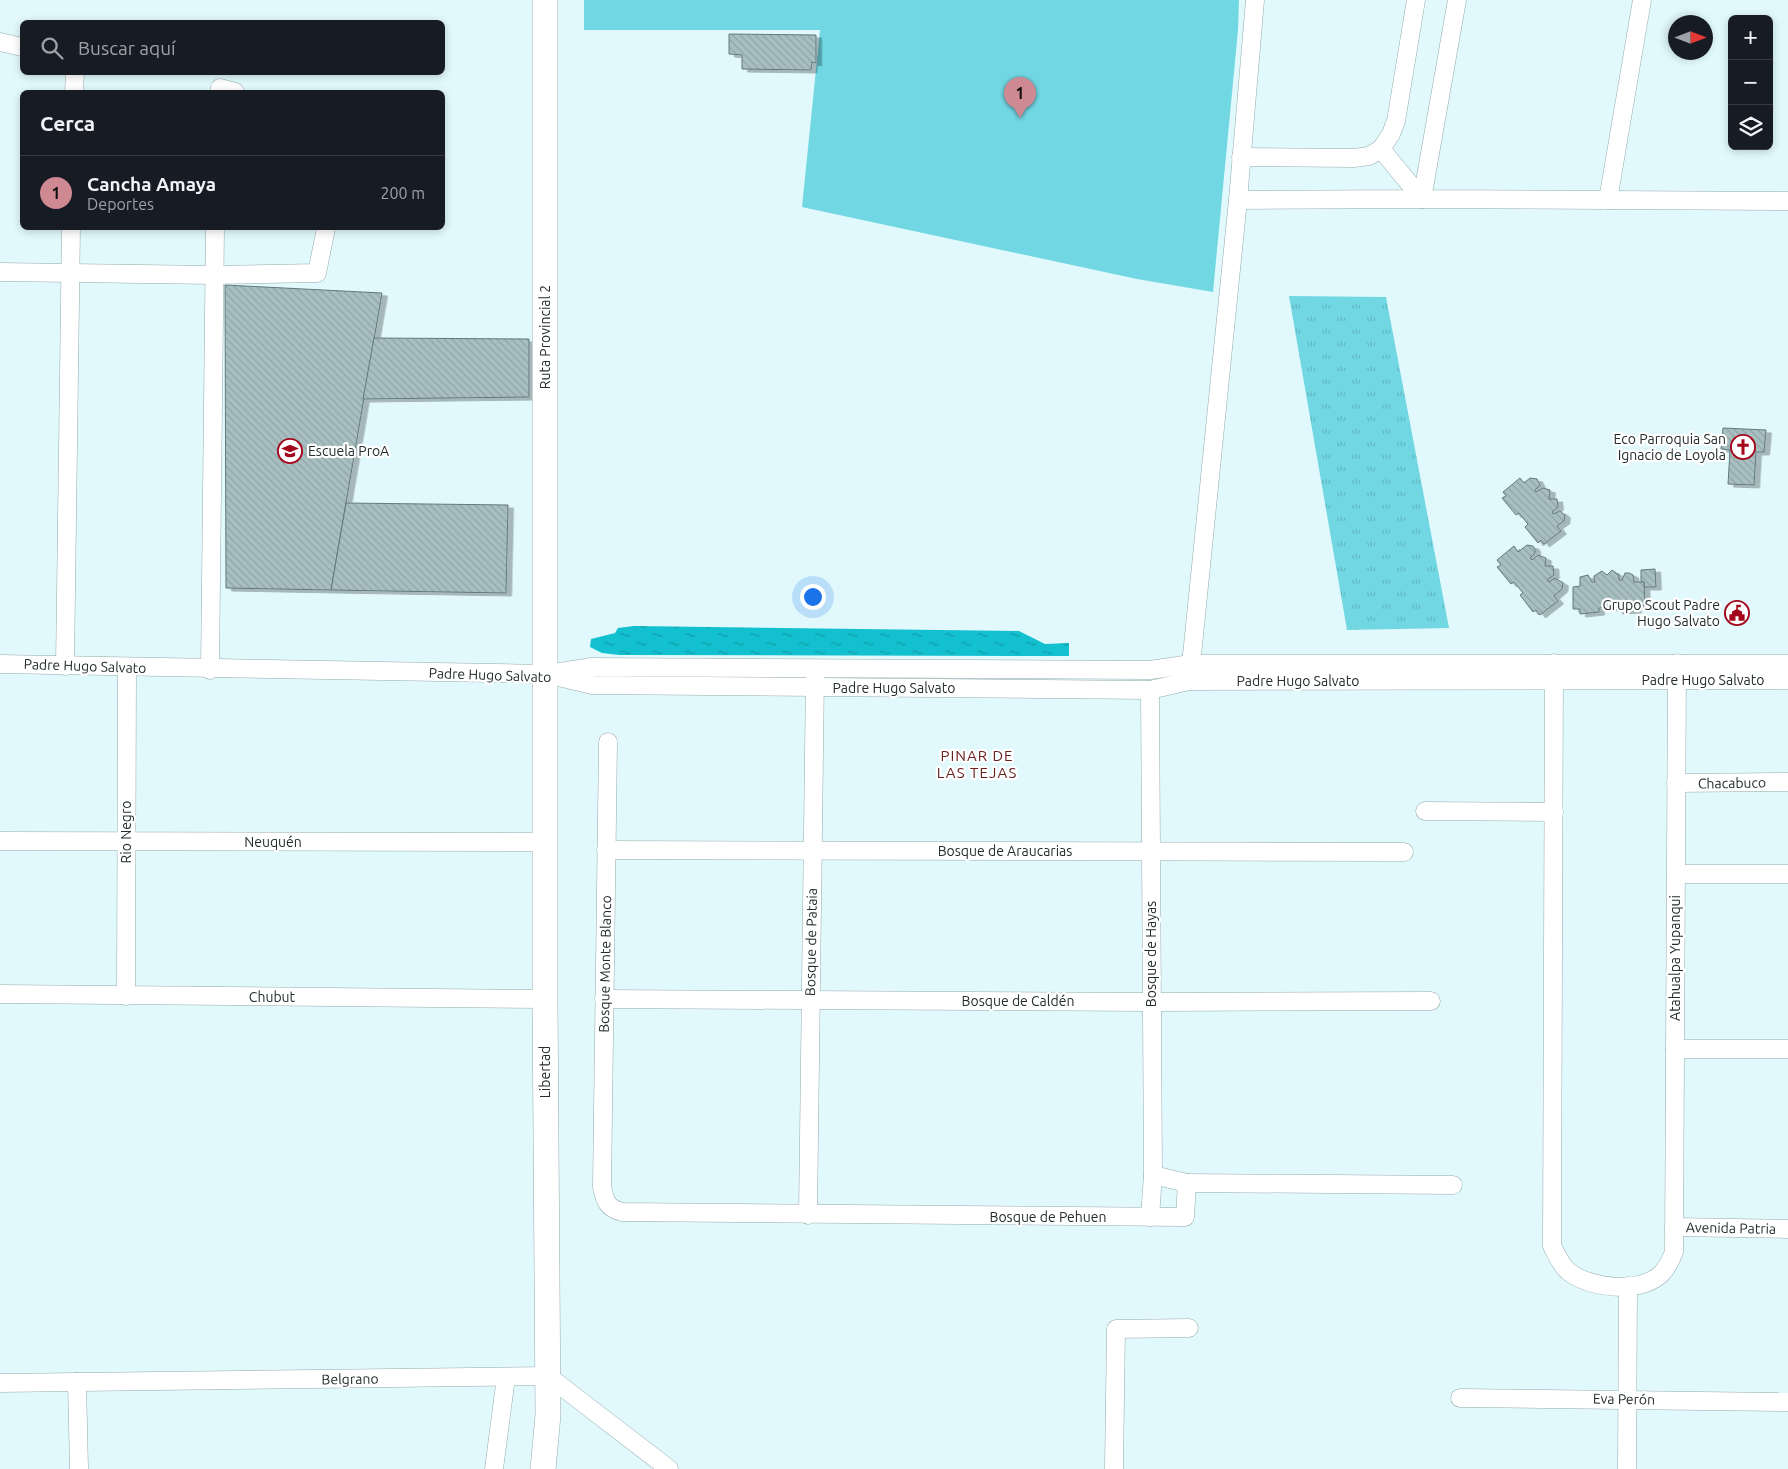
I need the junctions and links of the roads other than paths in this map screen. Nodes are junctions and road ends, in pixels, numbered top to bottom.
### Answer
1 (545, 0) edge
2 (1255, 0) edge
3 (1416, 0) edge
4 (1457, 0) edge
5 (1642, 0) edge
6 (0, 42) edge
7 (20, 47) edge
8 (75, 75) edge
9 (74, 90) edge
10 (1382, 149) junction
11 (1241, 158) junction
12 (1422, 199) junction
13 (1238, 200) junction
14 (1608, 200) junction
15 (1788, 201) edge
16 (71, 230) edge
17 (215, 230) edge
18 (326, 230) edge
19 (0, 272) edge
20 (70, 273) junction
21 (213, 275) junction
22 (1554, 663) junction
23 (0, 664) edge
24 (1788, 664) edge
25 (65, 666) junction
26 (127, 668) junction
27 (815, 668) junction
28 (210, 670) junction
29 (1677, 672) junction
30 (1190, 673) junction
31 (546, 674) junction
32 (1788, 680) edge
33 (1554, 681) junction
34 (814, 687) junction
35 (1150, 690) junction
36 (608, 742) dead end
37 (1788, 782) edge
38 (1676, 783) junction
39 (1425, 811) dead end
40 (1554, 812) junction
41 (0, 841) edge
42 (126, 841) junction
43 (545, 842) junction
44 (606, 850) junction
45 (812, 850) junction
46 (1151, 851) junction
47 (1404, 852) dead end
48 (1676, 874) junction
49 (1788, 874) edge
50 (0, 994) edge
51 (126, 996) junction
52 (545, 999) junction
53 (604, 999) junction
54 (810, 1001) junction
55 (1431, 1001) dead end
56 (1152, 1002) junction
57 (1675, 1049) junction
58 (1788, 1049) edge
59 (1153, 1175) junction
60 (1187, 1183) junction
61 (1453, 1185) dead end
62 (612, 1210) joint
63 (808, 1215) junction
64 (1150, 1217) junction
65 (1674, 1227) junction
66 (1788, 1229) edge
67 (1628, 1286) junction
68 (1189, 1328) dead end
69 (548, 1376) junction
70 (506, 1377) junction
71 (77, 1382) junction
72 (0, 1383) edge
73 (1460, 1398) dead end
74 (1628, 1399) junction
75 (1788, 1402) edge
76 (78, 1469) edge
77 (494, 1469) edge
78 (543, 1469) edge
79 (669, 1469) edge
80 (1114, 1469) edge
81 (1627, 1469) edge

1 - 31 main road, Ruta Provincial 2
2 - 11 street
3 - 10 street
4 - 12 street
5 - 14 street
6 - 7 street
8 - 9 street
10 - 11 street
10 - 12 street
11 - 13 street
12 - 13 street
12 - 14 street
13 - 30 street
14 - 15 street
16 - 20 street
17 - 21 street
18 - 21 street
19 - 20 street
20 - 21 street
20 - 25 street
21 - 28 street
22 - 29 street, Padre Hugo Salvato
22 - 30 street, Padre Hugo Salvato
22 - 33 street
23 - 25 street, Padre Hugo Salvato
24 - 29 street, Padre Hugo Salvato
25 - 26 street, Padre Hugo Salvato
26 - 28 street, Padre Hugo Salvato
26 - 42 street, Rio Negro
27 - 30 street, Padre Hugo Salvato
27 - 31 street, Padre Hugo Salvato
27 - 34 street, Bosque de Pataia
28 - 31 street, Padre Hugo Salvato
29 - 32 street, Padre Hugo Salvato
29 - 33 street, Padre Hugo Salvato
29 - 38 street, Atahualpa Yupanqui
30 - 33 street, Padre Hugo Salvato
30 - 35 street, Padre Hugo Salvato
31 - 34 street, Padre Hugo Salvato
31 - 43 main road, Libertad
33 - 40 street
34 - 35 street, Padre Hugo Salvato
34 - 45 street, Bosque de Pataia
35 - 46 street, Bosque de Hayas
36 - 44 street, Bosque Monte Blanco
37 - 38 street, Chacabuco
38 - 48 street, Atahualpa Yupanqui
39 - 40 street
40 - 67 street
41 - 42 street, Neuquén
42 - 43 street, Neuquén
42 - 51 street, Rio Negro
43 - 52 main road, Libertad
44 - 45 street, Bosque de Araucarias
44 - 53 street, Bosque Monte Blanco
45 - 46 street, Bosque de Araucarias
45 - 54 street, Bosque de Pataia
46 - 47 street, Bosque de Araucarias
46 - 56 street, Bosque de Hayas
48 - 49 street
48 - 57 street, Atahualpa Yupanqui
50 - 51 street, Chubut
51 - 52 street, Chubut
52 - 69 main road, Libertad
53 - 54 street, Bosque de Caldén
53 - 62 street, Bosque Monte Blanco
54 - 56 street, Bosque de Caldén
54 - 63 street, Bosque de Pataia
55 - 56 street, Bosque de Caldén
56 - 59 street, Bosque de Hayas
57 - 58 street
57 - 65 street, Atahualpa Yupanqui
59 - 60 street
59 - 64 street, Bosque de Hayas
60 - 61 street
60 - 64 street, Bosque de Pehuen
62 - 63 street, Bosque de Pehuen
63 - 64 street, Bosque de Pehuen
65 - 66 street, Avenida Patria
65 - 67 street, Atahualpa Yupanqui
67 - 74 street
68 - 80 street
69 - 70 street, Belgrano
69 - 78 main road, Libertad
69 - 79 street
70 - 71 street, Belgrano
70 - 77 street
71 - 72 street, Belgrano
71 - 76 street
73 - 74 street, Eva Perón
74 - 75 street, Eva Perón
74 - 81 street

